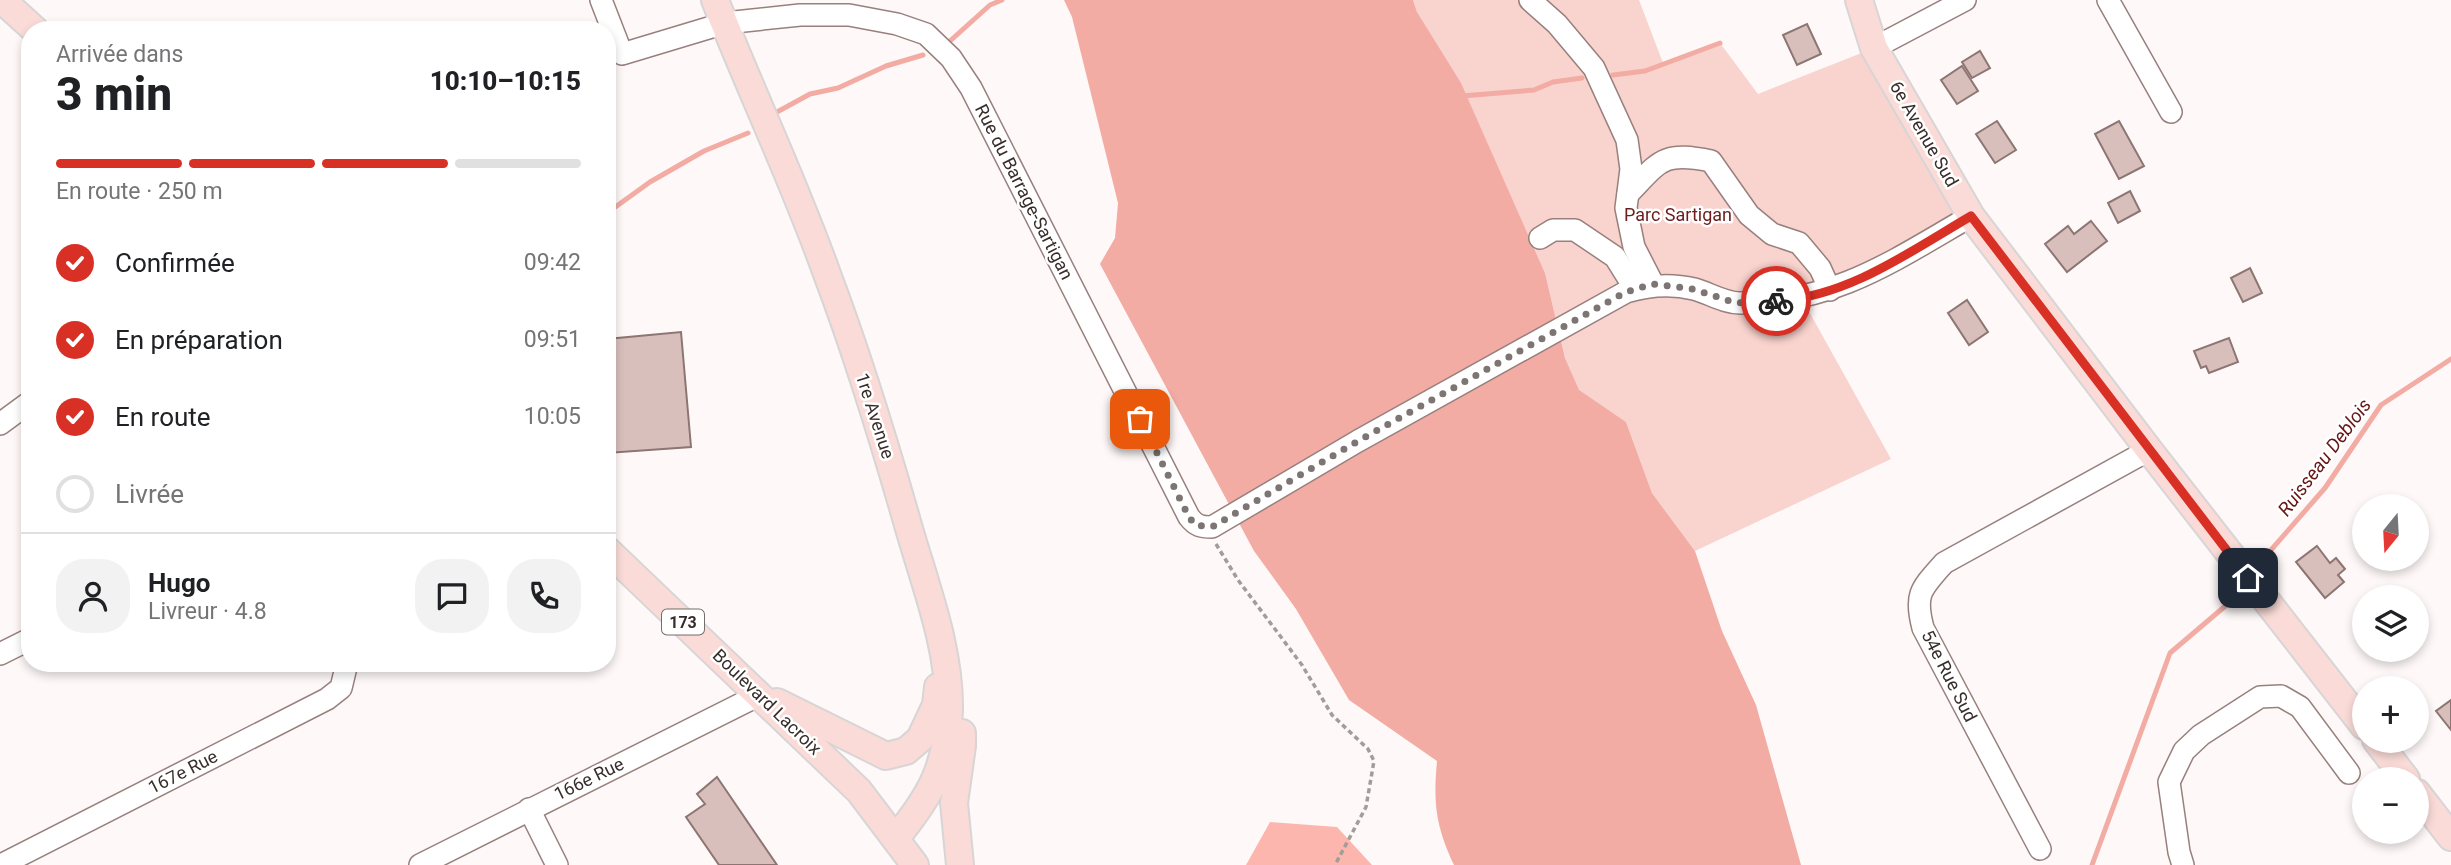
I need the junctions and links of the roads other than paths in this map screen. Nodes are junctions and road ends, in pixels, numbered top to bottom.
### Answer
1 (2, 0) edge
2 (601, 0) edge
3 (1530, 0) edge
4 (1859, 0) edge
5 (1965, 0) edge
6 (2108, 0) edge
7 (720, 12) edge
8 (25, 21) edge
9 (609, 21) edge
10 (616, 39) edge
11 (1874, 48) junction
12 (2171, 112) dead end
13 (1628, 194) junction
14 (1971, 216) junction
15 (1540, 238) dead end
16 (1638, 288) junction
17 (1830, 290) junction
18 (21, 409) edge
19 (0, 424) edge
20 (2149, 450) junction
21 (616, 559) edge
22 (21, 644) edge
23 (943, 647) junction
24 (0, 654) edge
25 (345, 672) edge
26 (760, 695) junction
27 (2352, 711) edge
28 (2385, 753) edge
29 (2396, 767) edge
30 (2349, 773) dead end
31 (530, 809) junction
32 (2429, 809) edge
33 (2451, 837) edge
34 (896, 838) junction
35 (2040, 849) dead end
36 (1, 865) edge
37 (420, 865) edge
38 (557, 865) edge
39 (915, 865) edge
40 (960, 865) edge
41 (2183, 865) edge

1 - 8 main road
2 - 9 street, Rue du Barrage-Sartigan
3 - 13 street
4 - 11 main road, 6e Avenue Sud
5 - 11 street
6 - 12 street
7 - 10 street, Rue du Barrage-Sartigan
7 - 16 street, Rue du Barrage-Sartigan
7 - 23 main road, 1re Avenue
11 - 14 main road, 6e Avenue Sud
13 - 16 street
13 - 17 street
14 - 17 street
14 - 20 main road, 6e Avenue Sud
15 - 16 street
16 - 17 street
18 - 19 street
20 - 27 main road, 6e Avenue Sud
20 - 35 street, 54e Rue Sud
21 - 26 main road, Boulevard Lacroix / 173
22 - 24 street
23 - 26 main road
23 - 34 main road, 1re Avenue
23 - 40 main road
25 - 36 street, 167e Rue
26 - 31 street, 166e Rue
26 - 34 main road, Boulevard Lacroix / 173
28 - 29 main road
30 - 41 street
31 - 37 street, 166e Rue
31 - 38 street
32 - 33 main road
34 - 39 main road, Boulevard Lacroix / 173

